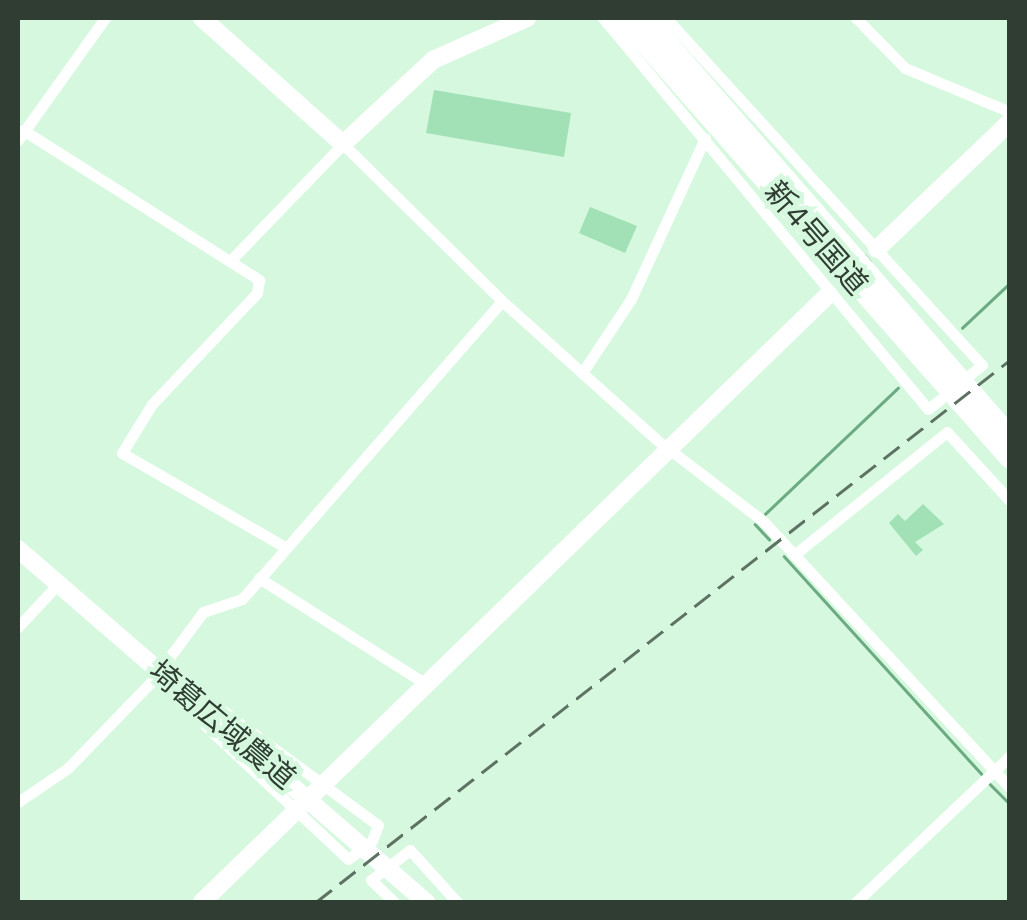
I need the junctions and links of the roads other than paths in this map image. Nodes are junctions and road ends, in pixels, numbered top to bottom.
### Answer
1 (106, 18) edge
2 (202, 18) edge
3 (526, 18) edge
4 (603, 18) edge
5 (622, 18) edge
6 (646, 18) edge
7 (666, 18) edge
8 (856, 18) edge
9 (1008, 114) edge
10 (20, 135) edge
11 (704, 138) junction
12 (343, 144) junction
13 (873, 253) junction
14 (231, 260) junction
15 (834, 289) junction
16 (502, 301) junction
17 (582, 373) junction
18 (957, 387) junction
19 (974, 406) junction
20 (1010, 436) edge
21 (668, 448) junction
22 (1010, 458) edge
23 (1010, 500) edge
24 (286, 546) junction
25 (18, 548) edge
26 (794, 555) junction
27 (259, 578) junction
28 (58, 584) junction
29 (18, 627) edge
30 (158, 672) junction
31 (426, 684) junction
32 (207, 712) junction
33 (1010, 756) edge
34 (993, 770) junction
35 (324, 784) junction
36 (1010, 788) edge
37 (18, 802) edge
38 (294, 812) junction
39 (202, 902) edge
40 (394, 902) edge
41 (426, 902) edge
42 (457, 902) edge
43 (856, 902) edge

1 - 10 street
2 - 12 street
3 - 12 street
4 - 11 street
5 - 18 highway, 新4号国道
6 - 18 highway, 新4号国道
7 - 13 street
8 - 9 street
9 - 13 street
10 - 14 street
11 - 15 street
11 - 17 street
12 - 14 street
12 - 16 street
13 - 18 street
14 - 24 street
15 - 18 street
15 - 21 street
16 - 17 street
16 - 24 street
17 - 21 street
18 - 19 highway, 新4号国道
19 - 20 highway, 新4号国道
19 - 22 highway, 新4号国道
21 - 26 street
21 - 31 street
23 - 26 street
24 - 27 street
25 - 28 street, 埼葛広域農道
26 - 34 street
27 - 30 street
27 - 31 street
28 - 29 street
28 - 30 street, 埼葛広域農道
30 - 32 street, 埼葛広域農道
30 - 37 street
31 - 35 street
32 - 35 street
32 - 38 street
32 - 41 street, 埼葛広域農道
33 - 34 street
34 - 36 street
34 - 43 street
35 - 38 street
35 - 38 street
38 - 39 street
40 - 42 street

